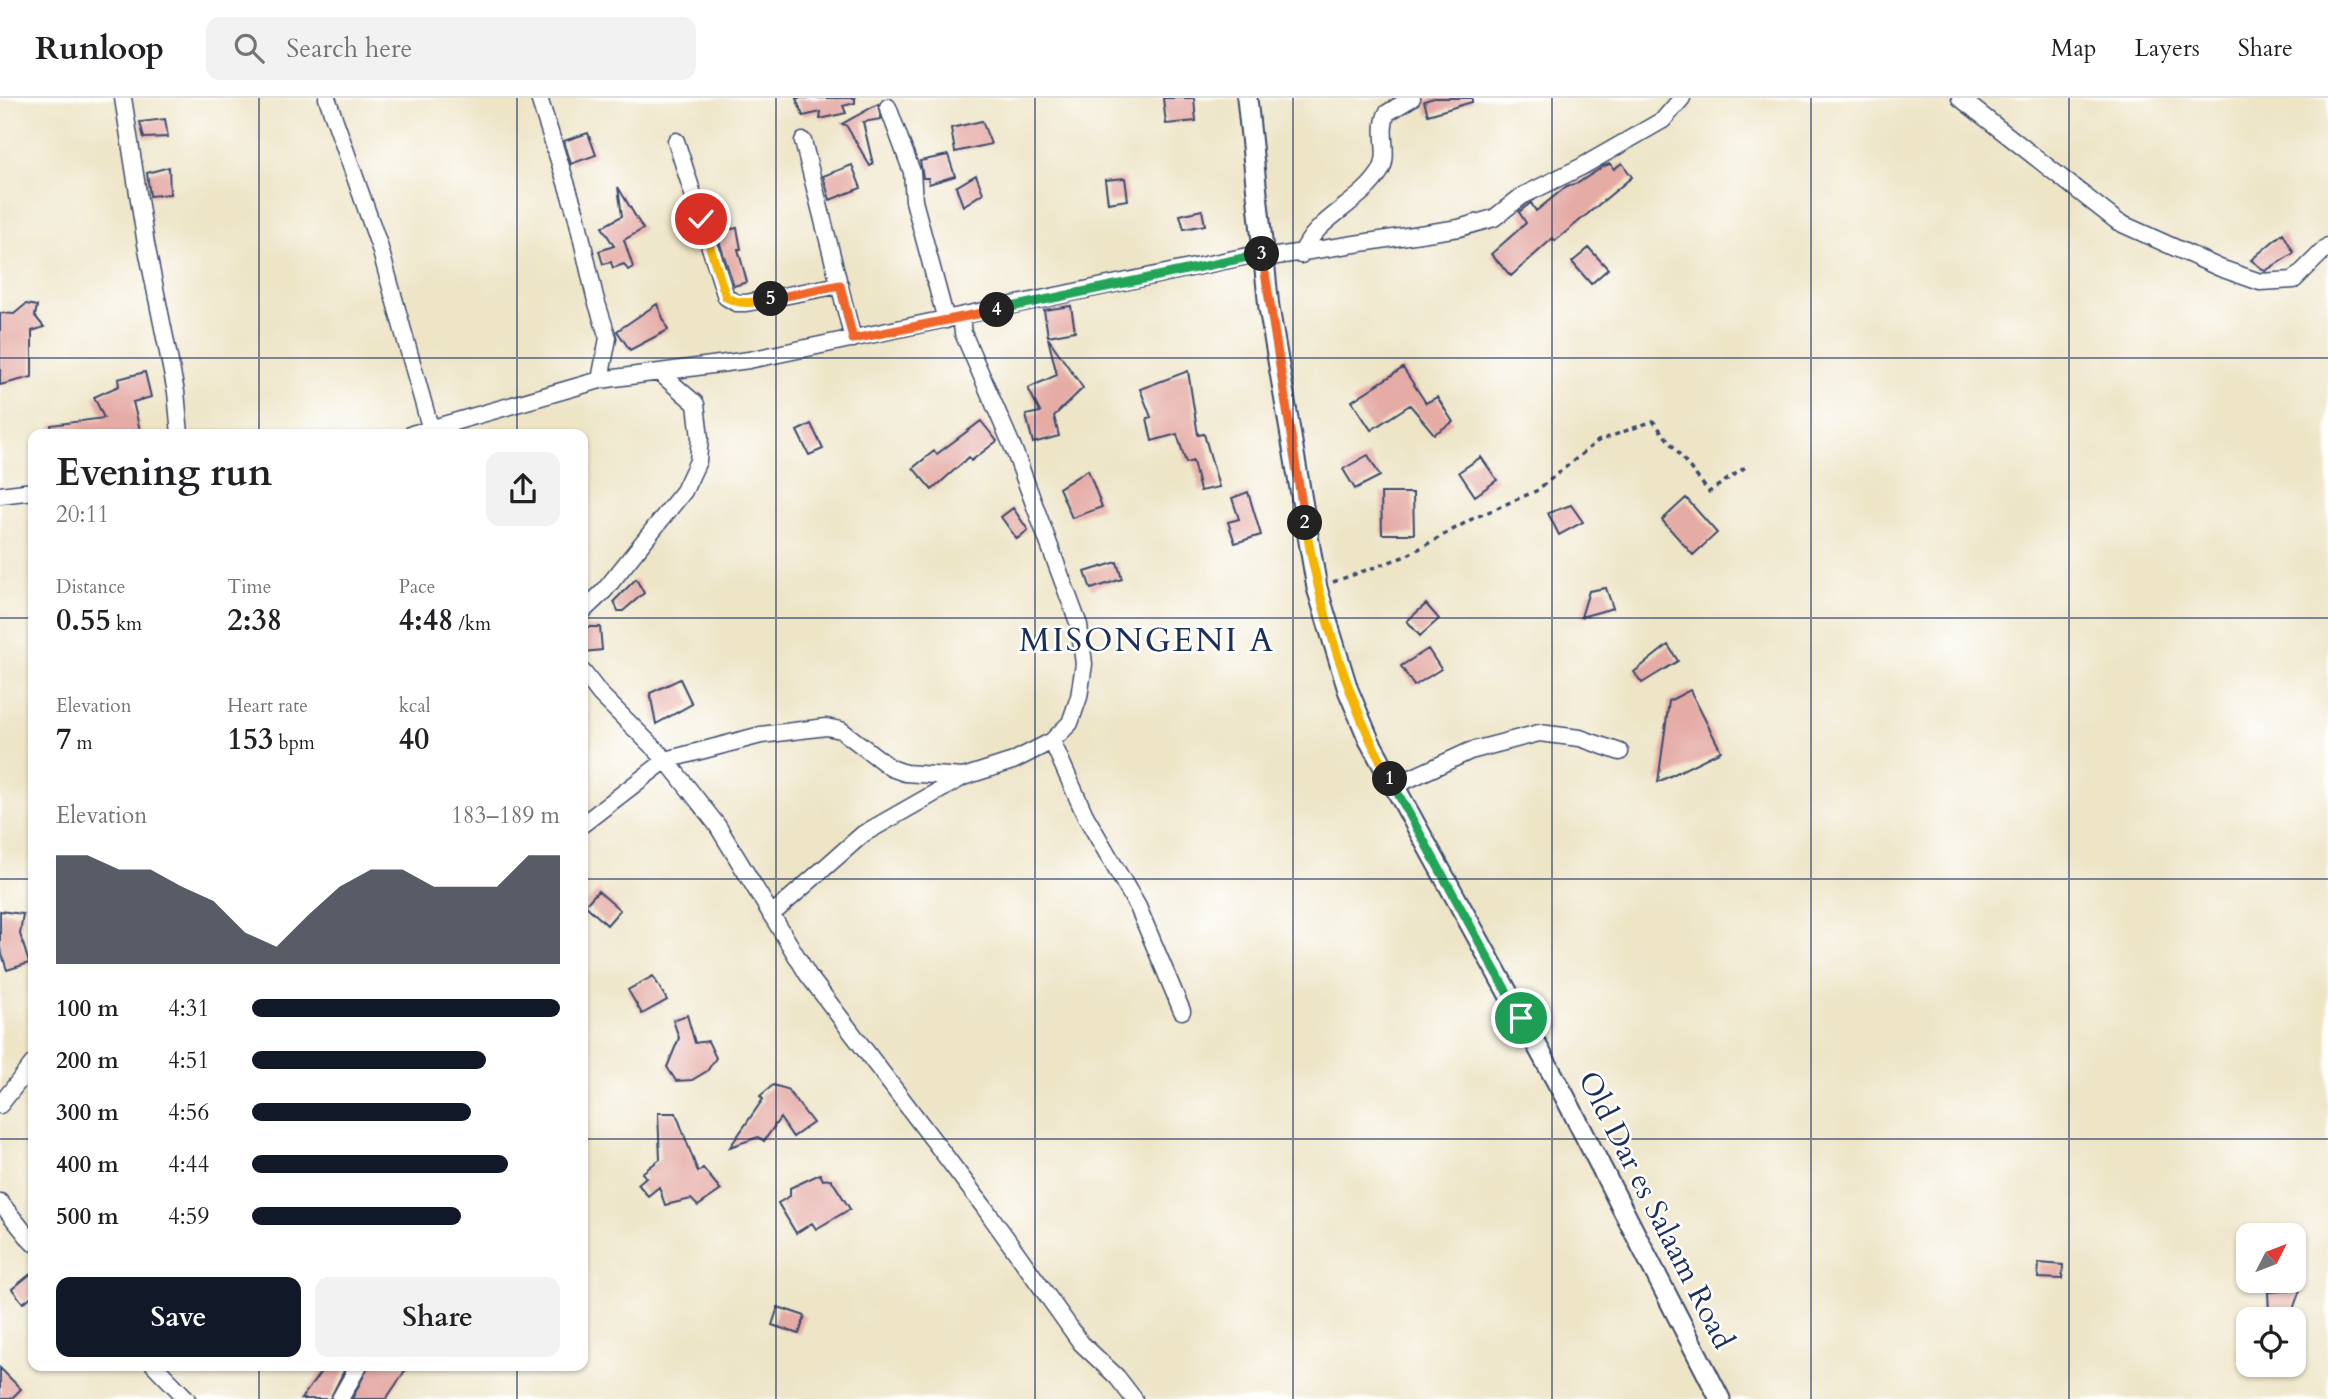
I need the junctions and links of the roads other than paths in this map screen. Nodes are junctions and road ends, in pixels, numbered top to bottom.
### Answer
1 (123, 98) edge
2 (327, 98) edge
3 (538, 98) edge
4 (1247, 98) edge
5 (1412, 98) edge
6 (1682, 98) edge
7 (1960, 98) edge
8 (888, 107) dead end
9 (676, 141) dead end
10 (803, 141) dead end
11 (2328, 246) edge
12 (1300, 255) junction
13 (1263, 256) junction
14 (840, 285) junction
15 (953, 319) junction
16 (853, 339) junction
17 (660, 373) junction
18 (600, 380) junction
19 (180, 429) edge
20 (429, 429) edge
21 (440, 429) edge
22 (28, 492) edge
23 (0, 495) edge
24 (588, 606) edge
25 (588, 678) edge
26 (1052, 741) junction
27 (1620, 752) dead end
28 (667, 760) junction
29 (963, 777) junction
30 (1394, 786) junction
31 (588, 820) edge
32 (771, 915) junction
33 (1182, 1011) dead end
34 (28, 1069) edge
35 (0, 1105) edge
36 (0, 1202) edge
37 (28, 1237) edge
38 (160, 1371) edge
39 (356, 1371) edge
40 (187, 1399) edge
41 (340, 1399) edge
42 (1134, 1399) edge
43 (1720, 1399) edge

1 - 19 street
2 - 20 street
3 - 18 street
4 - 13 street, Old Dar es Salaam Road
5 - 12 street
6 - 12 street
7 - 11 street
8 - 15 street
9 - 14 street
10 - 14 street
12 - 13 street
13 - 15 street
13 - 30 street, Old Dar es Salaam Road
14 - 16 street
15 - 16 street
15 - 26 street
16 - 17 street
17 - 18 street
17 - 24 street
18 - 21 street
22 - 23 street
25 - 28 street
26 - 29 street
26 - 33 street
27 - 30 street
28 - 29 street
28 - 31 street
28 - 32 street
29 - 32 street
30 - 43 street, Old Dar es Salaam Road
32 - 42 street
34 - 35 street
36 - 37 street
38 - 40 street
39 - 41 street

